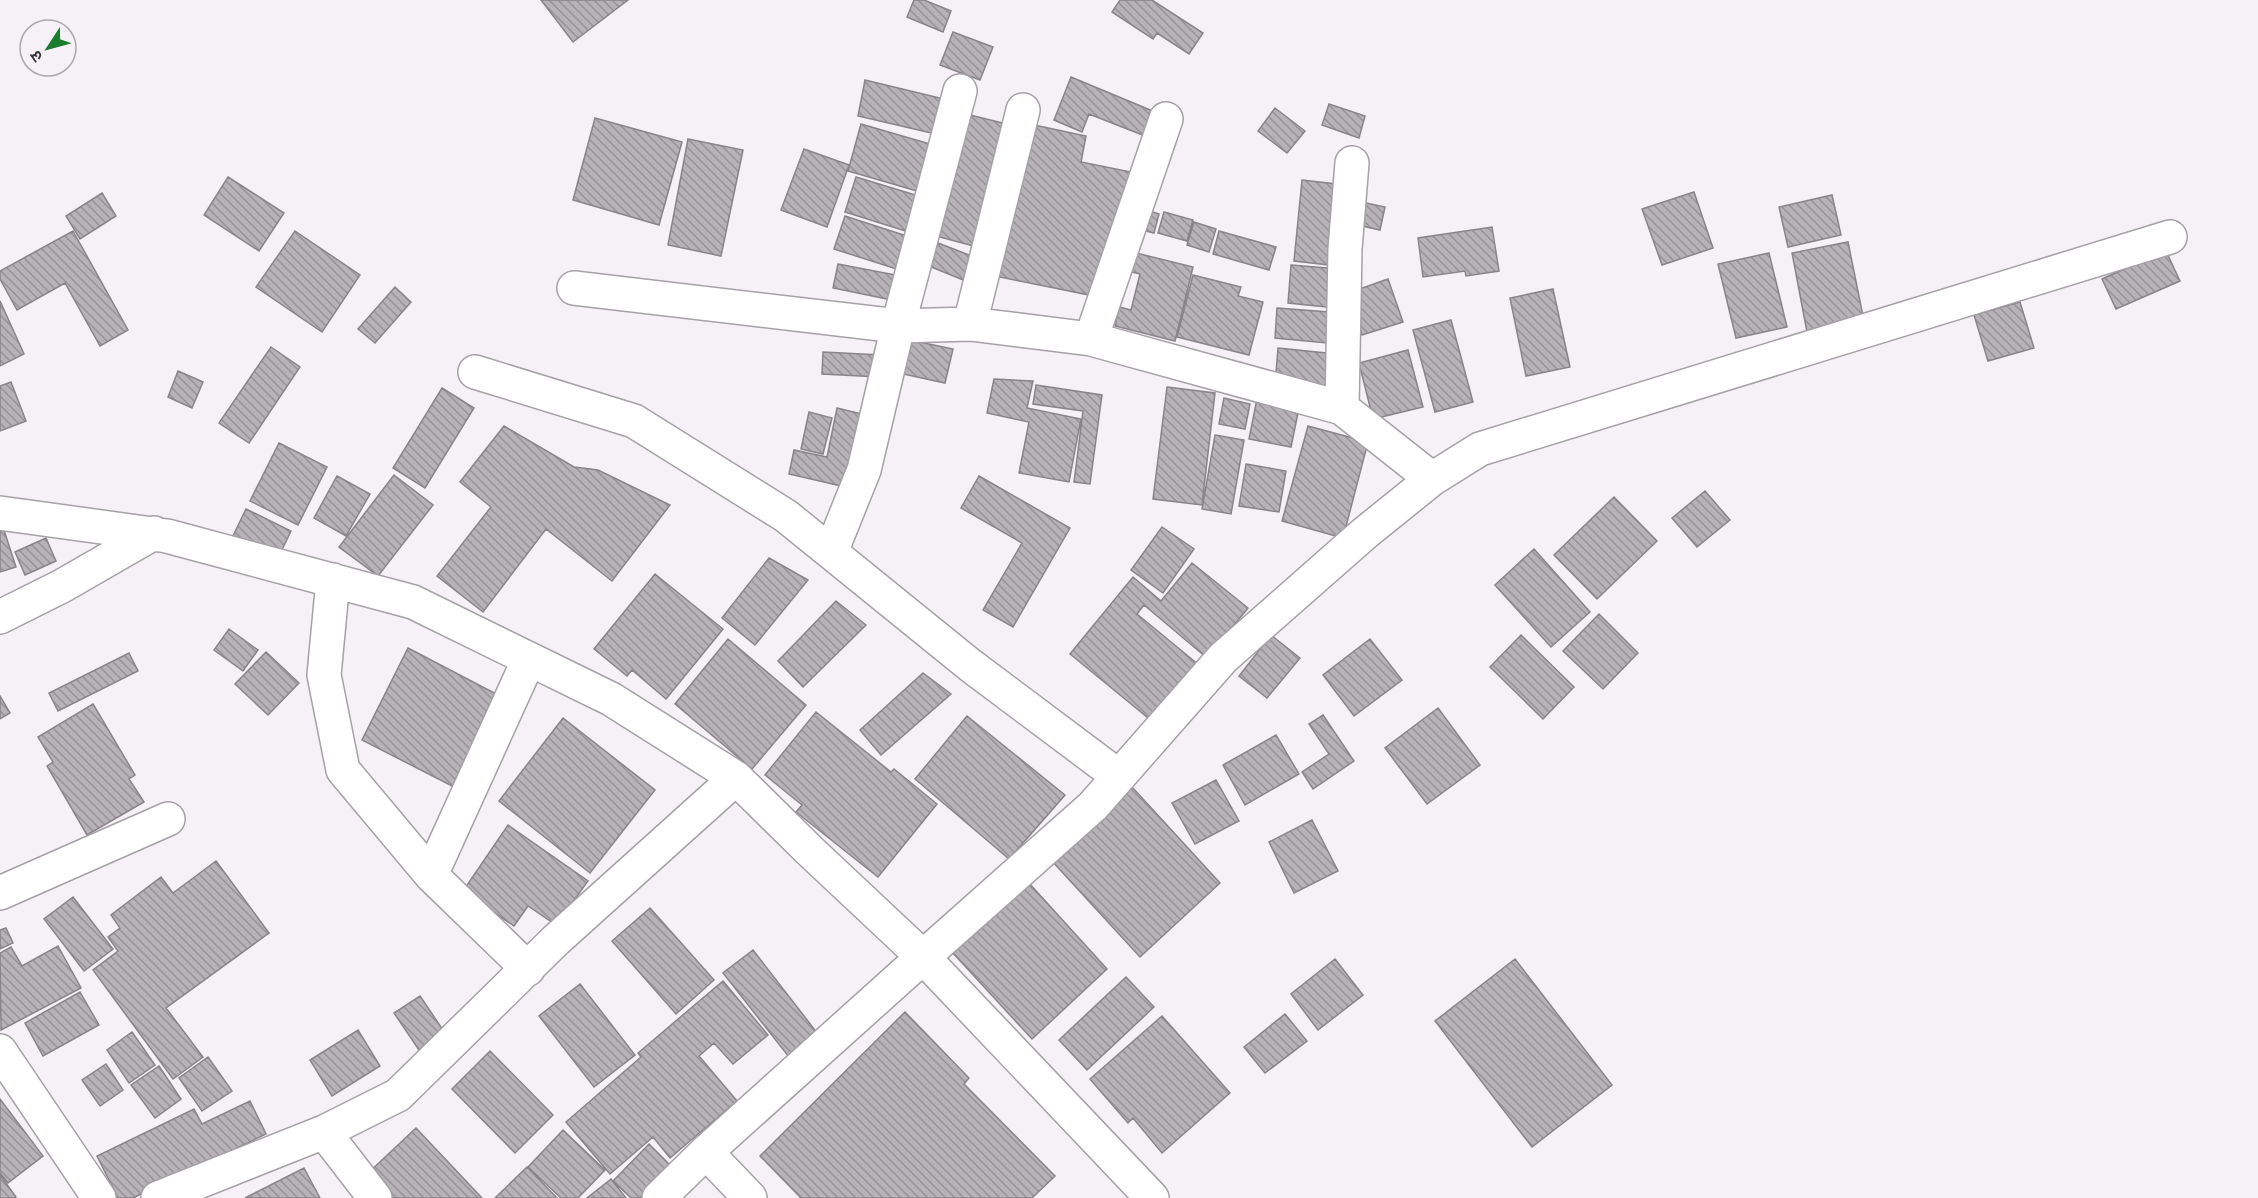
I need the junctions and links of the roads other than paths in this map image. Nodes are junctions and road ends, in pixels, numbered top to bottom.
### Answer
1 (960, 91) dead end
2 (1023, 110) dead end
3 (1166, 119) dead end
4 (1352, 163) dead end
5 (2170, 237) dead end
6 (574, 288) dead end
7 (970, 324) junction
8 (897, 326) junction
9 (1090, 339) junction
10 (475, 372) dead end
11 (1342, 408) junction
12 (1432, 479) junction
13 (0, 513) edge
14 (154, 534) junction
15 (831, 552) junction
16 (333, 580) junction
17 (0, 617) edge
18 (529, 658) junction
19 (1118, 776) junction
20 (736, 778) junction
21 (168, 819) dead end
22 (431, 875) junction
23 (0, 893) edge
24 (923, 957) junction
25 (528, 969) junction
26 (0, 1051) edge
27 (324, 1132) junction
28 (706, 1152) junction
29 (99, 1198) edge
30 (158, 1198) edge
31 (375, 1198) edge
32 (659, 1198) edge
33 (750, 1198) edge
34 (1152, 1198) edge

1 - 8 street
2 - 7 street
3 - 9 street
4 - 11 street
5 - 12 street
6 - 8 street
7 - 8 street
7 - 9 street
8 - 15 street
9 - 11 street
10 - 15 street
11 - 12 street
12 - 19 street
13 - 14 street
14 - 16 street
14 - 17 street
15 - 19 street
16 - 18 street
16 - 22 street
18 - 20 street
18 - 22 street
19 - 24 street
20 - 24 street
20 - 25 street
21 - 23 street
22 - 25 street
24 - 28 street
24 - 34 street
25 - 27 street
26 - 29 street
27 - 30 street
27 - 31 street
28 - 32 street
28 - 33 street

